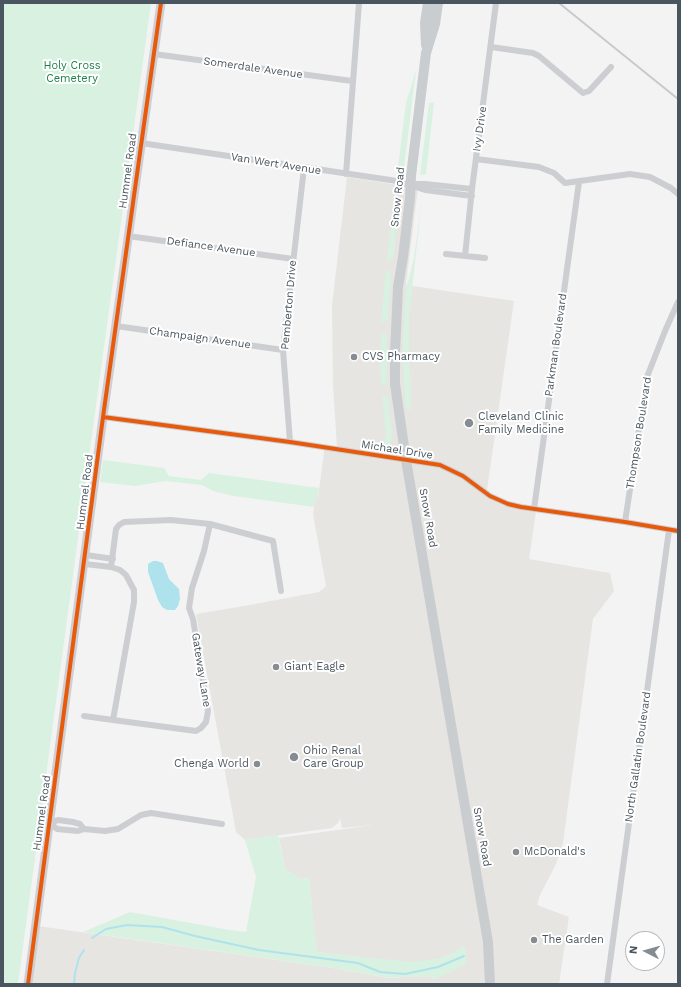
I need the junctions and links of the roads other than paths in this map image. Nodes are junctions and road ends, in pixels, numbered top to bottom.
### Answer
1 (161, 3) edge
2 (359, 3) edge
3 (428, 3) edge
4 (438, 3) edge
5 (496, 3) edge
6 (491, 47) junction
7 (426, 52) junction
8 (154, 54) junction
9 (611, 67) dead end
10 (352, 81) junction
11 (141, 143) junction
12 (476, 159) junction
13 (304, 168) junction
14 (346, 174) junction
15 (579, 182) junction
16 (411, 184) junction
17 (472, 189) junction
18 (678, 194) edge
19 (472, 196) junction
20 (128, 236) junction
21 (446, 254) dead end
22 (465, 256) junction
23 (485, 258) dead end
24 (293, 259) junction
25 (678, 302) edge
26 (116, 326) junction
27 (283, 350) junction
28 (103, 417) junction
29 (290, 442) junction
30 (406, 460) junction
31 (534, 509) junction
32 (624, 522) junction
33 (210, 524) junction
34 (669, 530) junction
35 (678, 532) edge
36 (85, 559) junction
37 (112, 559) junction
38 (111, 567) junction
39 (282, 591) dead end
40 (84, 716) dead end
41 (113, 720) junction
42 (50, 823) junction
43 (222, 824) dead end
44 (28, 984) edge
45 (490, 984) edge
46 (606, 984) edge

1 - 8 street, Hummel Road
2 - 10 street
3 - 7 main road, Snow Road
4 - 7 main road, Snow Road
5 - 6 street, Ivy Drive
6 - 9 street
6 - 12 street, Ivy Drive
7 - 16 main road, Snow Road
8 - 10 street, Somerdale Avenue
8 - 11 street, Hummel Road
10 - 14 street
11 - 13 street, Van Wert Avenue
11 - 20 street, Hummel Road
12 - 15 street
12 - 17 street, Ivy Drive
13 - 14 street, Van Wert Avenue
13 - 24 street, Pemberton Drive
14 - 16 street, Van Wert Avenue
15 - 18 street
15 - 31 street, Parkman Boulevard
16 - 17 street, Van Wert Avenue
16 - 19 street, Van Wert Avenue
16 - 30 main road, Snow Road
17 - 19 street, Ivy Drive
19 - 22 street, Ivy Drive
20 - 24 street, Defiance Avenue
20 - 26 street, Hummel Road
21 - 22 street
22 - 23 street
24 - 27 street, Pemberton Drive
25 - 32 street, Thompson Boulevard
26 - 27 street, Champaign Avenue
26 - 28 street, Hummel Road
27 - 29 street, Pemberton Drive
28 - 29 street, Michael Drive
28 - 36 street, Hummel Road
29 - 30 street, Michael Drive
30 - 31 street, Michael Drive
30 - 45 main road, Snow Road
31 - 32 street, Michael Drive
32 - 34 street, Michael Drive
33 - 37 street
33 - 39 street
33 - 41 street, Gateway Lane
34 - 35 street, Michael Drive
34 - 46 street, North Gallatin Boulevard
36 - 37 street
36 - 38 street
36 - 42 street, Hummel Road
37 - 38 street
38 - 41 street
40 - 41 street, Gateway Lane
42 - 43 street
42 - 44 street, Hummel Road

